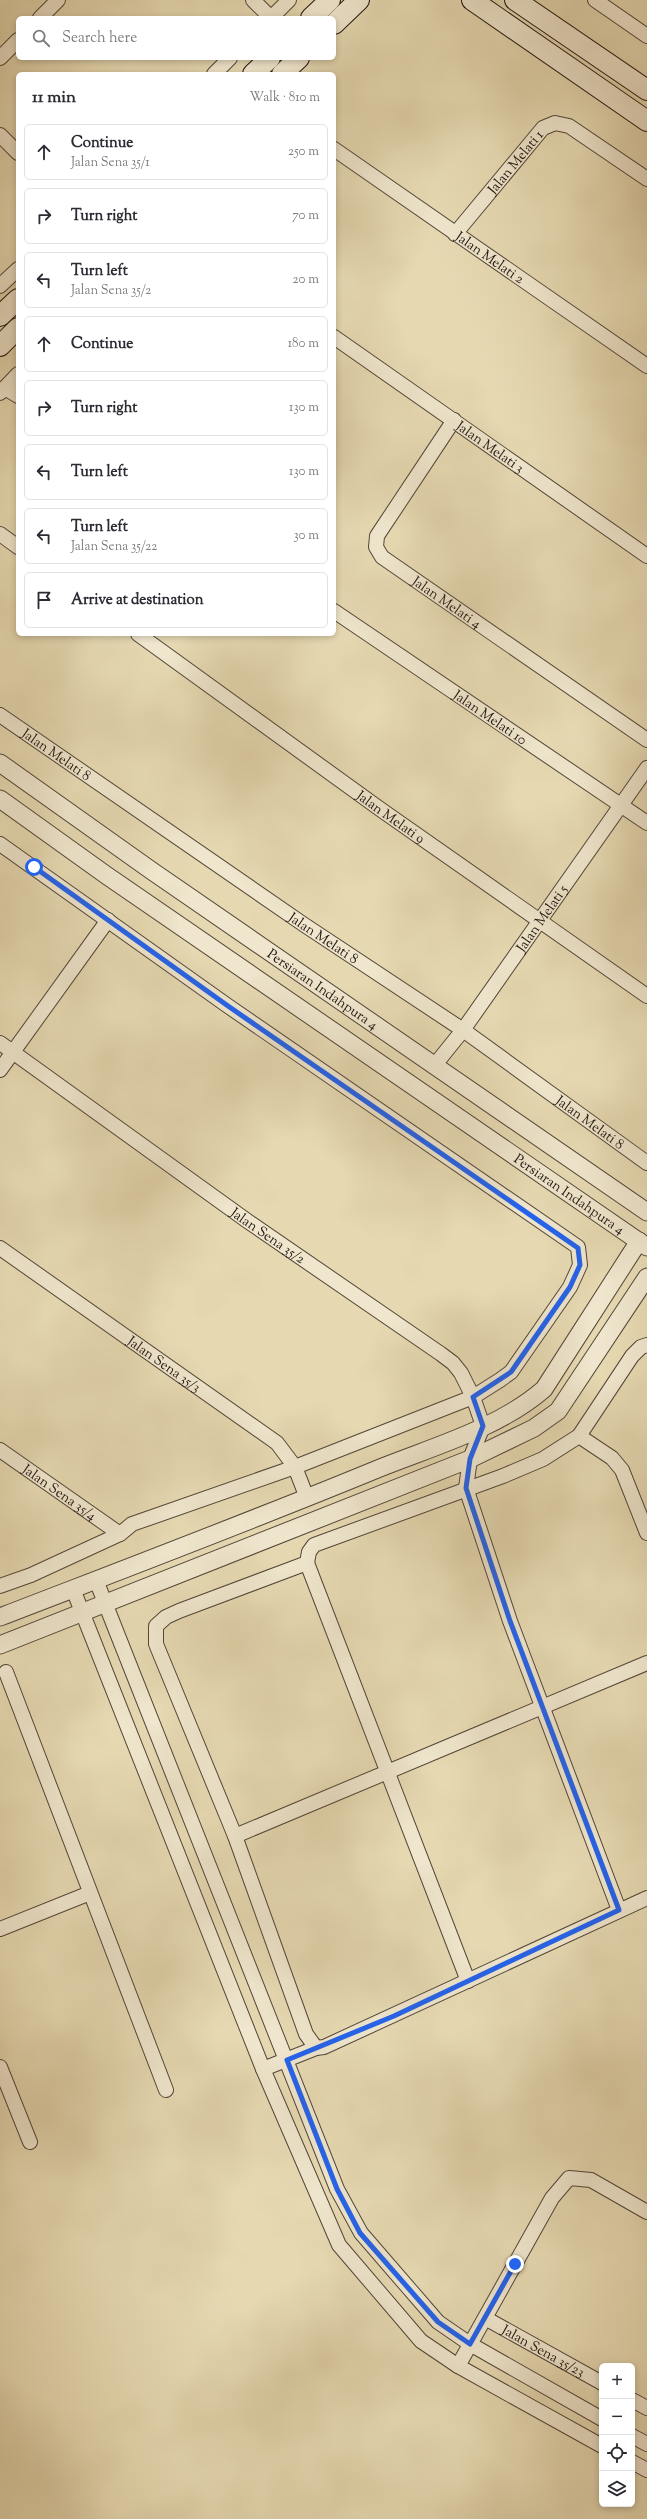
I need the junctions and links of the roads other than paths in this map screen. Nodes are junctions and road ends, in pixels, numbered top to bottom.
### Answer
1 (58, 0) edge
2 (253, 0) edge
3 (289, 0) edge
4 (330, 0) edge
5 (359, 0) edge
6 (472, 0) edge
7 (515, 0) edge
8 (595, 0) edge
9 (42, 16) edge
10 (269, 16) edge
11 (273, 16) edge
12 (314, 16) edge
13 (336, 22) edge
14 (647, 36) edge
15 (16, 42) edge
16 (0, 58) edge
17 (228, 60) edge
18 (268, 60) edge
19 (297, 60) edge
20 (216, 72) edge
21 (255, 72) edge
22 (284, 72) edge
23 (647, 90) edge
24 (647, 121) edge
25 (0, 135) edge
26 (336, 150) edge
27 (16, 151) edge
28 (647, 179) edge
29 (455, 234) junction
30 (16, 271) edge
31 (0, 286) edge
32 (16, 301) edge
33 (0, 316) edge
34 (16, 330) edge
35 (336, 338) edge
36 (0, 346) edge
37 (647, 366) edge
38 (16, 376) edge
39 (3, 390) edge
40 (16, 395) edge
41 (454, 420) junction
42 (0, 534) edge
43 (16, 546) edge
44 (647, 556) edge
45 (336, 612) edge
46 (141, 636) edge
47 (0, 715) edge
48 (647, 740) edge
49 (0, 763) edge
50 (647, 768) edge
51 (0, 799) edge
52 (620, 804) junction
53 (647, 823) edge
54 (0, 844) edge
55 (108, 920) junction
56 (541, 920) junction
57 (647, 996) edge
58 (463, 1030) junction
59 (0, 1043) edge
60 (13, 1052) junction
61 (434, 1066) junction
62 (0, 1070) edge
63 (647, 1163) edge
64 (647, 1212) edge
65 (643, 1244) edge
66 (0, 1248) edge
67 (647, 1277) edge
68 (647, 1345) edge
69 (473, 1397) junction
70 (483, 1426) junction
71 (579, 1436) junction
72 (0, 1450) edge
73 (470, 1459) junction
74 (295, 1467) junction
75 (466, 1488) junction
76 (307, 1498) junction
77 (647, 1533) edge
78 (120, 1534) junction
79 (307, 1562) junction
80 (96, 1580) junction
81 (0, 1586) edge
82 (73, 1589) junction
83 (106, 1604) junction
84 (84, 1613) junction
85 (0, 1617) edge
86 (0, 1645) edge
87 (647, 1663) edge
88 (6, 1672) dead end
89 (542, 1706) junction
90 (387, 1772) junction
91 (234, 1836) junction
92 (90, 1893) junction
93 (647, 1898) edge
94 (619, 1910) junction
95 (0, 1929) edge
96 (468, 1981) junction
97 (316, 2048) junction
98 (287, 2060) junction
99 (0, 2067) edge
100 (263, 2069) junction
101 (166, 2090) dead end
102 (30, 2142) dead end
103 (647, 2212) edge
104 (485, 2318) junction
105 (470, 2344) junction
106 (458, 2366) junction
107 (599, 2381) edge
108 (635, 2402) edge
109 (647, 2408) edge
110 (599, 2417) edge
111 (635, 2438) edge
112 (599, 2444) edge
113 (647, 2444) edge
114 (635, 2464) edge
115 (647, 2470) edge

1 - 9 street
2 - 10 street
3 - 11 street
4 - 12 main road
5 - 13 main road
6 - 24 main road
7 - 23 main road
8 - 14 street
15 - 16 street
17 - 20 street
18 - 21 main road
19 - 22 main road
25 - 27 street
26 - 29 street, Jalan Melati 2
28 - 29 street, Jalan Melati 1
29 - 37 street, Jalan Melati 2
30 - 31 street
32 - 33 main road
34 - 36 main road
35 - 41 street, Jalan Melati 3
38 - 39 street
39 - 40 street
41 - 44 street, Jalan Melati 3
41 - 48 street, Jalan Melati 4
42 - 43 street
45 - 52 street, Jalan Melati 10
46 - 56 street, Jalan Melati 9
47 - 58 street, Jalan Melati 8
49 - 61 street, Persiaran Indahpura 4
50 - 52 street, Jalan Melati 5
51 - 65 street, Persiaran Indahpura 4
52 - 53 street, Jalan Melati 10
52 - 56 street, Jalan Melati 5
54 - 55 street
55 - 60 street
55 - 69 street
56 - 57 street, Jalan Melati 9
56 - 58 street, Jalan Melati 5
58 - 61 street, Jalan Melati 5
58 - 63 street, Jalan Melati 8
59 - 60 street, Jalan Sena 35/2
60 - 62 street
60 - 69 street, Jalan Sena 35/2
61 - 64 street, Persiaran Indahpura 4
65 - 70 street
66 - 74 street, Jalan Sena 35/3
67 - 73 street
68 - 71 street
69 - 70 street, Jalan Sena 35/2
69 - 74 street
70 - 73 street
70 - 76 street
71 - 75 street
71 - 77 street
72 - 78 street, Jalan Sena 35/4
73 - 75 street
73 - 83 street
74 - 76 street, Jalan Sena 35/3
74 - 78 street
75 - 79 street
75 - 89 street
76 - 80 street
78 - 81 street
79 - 90 street
79 - 91 street
80 - 82 street
80 - 83 street
82 - 84 street
82 - 85 street
83 - 84 street
83 - 98 street
84 - 86 street
84 - 100 street
87 - 89 street
88 - 92 street
89 - 90 street
89 - 94 street
90 - 91 street
90 - 96 street
91 - 97 street
92 - 95 street
92 - 101 street
93 - 94 street
94 - 96 street
96 - 97 street
97 - 98 street
98 - 100 street
98 - 105 street
99 - 102 street
100 - 106 street
103 - 104 street
104 - 105 street
104 - 107 street, Jalan Sena 35/23
105 - 106 street
105 - 110 street
106 - 112 street
108 - 109 street
111 - 113 street
114 - 115 street

